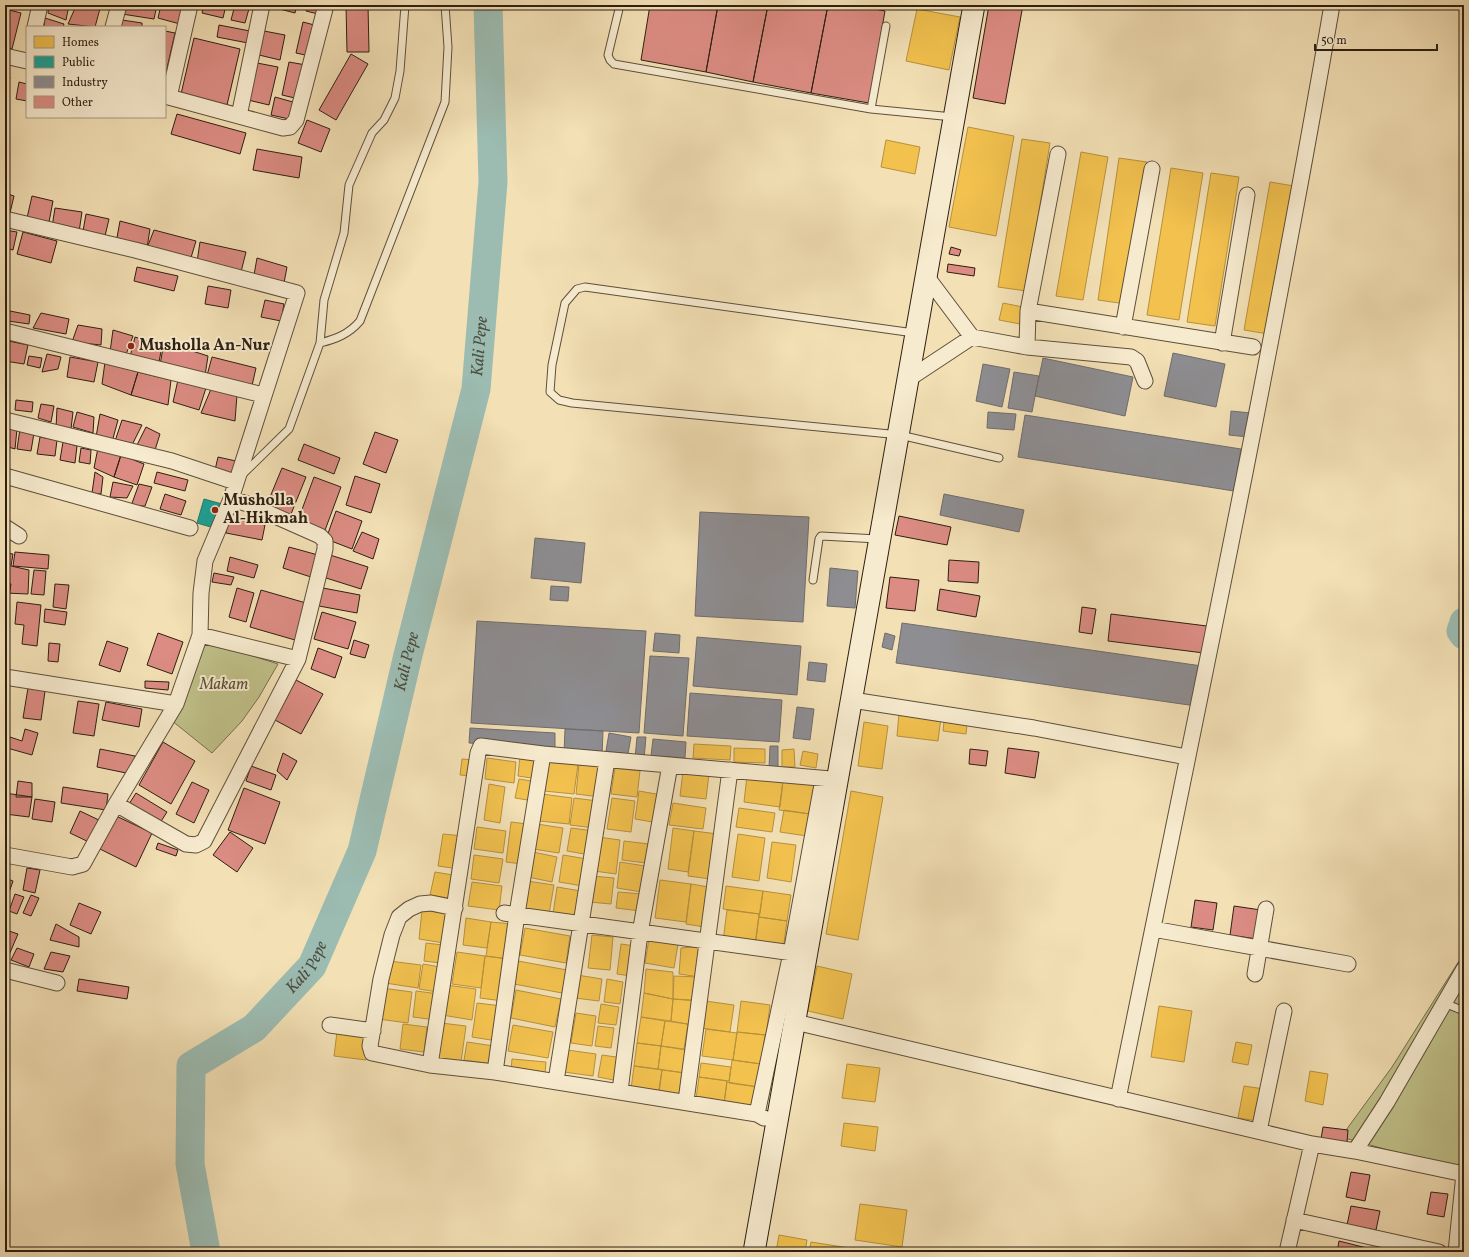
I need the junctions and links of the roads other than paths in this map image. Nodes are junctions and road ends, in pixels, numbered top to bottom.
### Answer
1 (40, 5) edge
2 (119, 5) edge
3 (190, 5) edge
4 (262, 5) edge
5 (326, 5) edge
6 (405, 5) edge
7 (445, 5) edge
8 (620, 5) edge
9 (974, 5) edge
10 (1332, 5) edge
11 (35, 26) edge
12 (113, 26) edge
13 (886, 26) dead end
14 (5, 56) edge
15 (26, 61) edge
16 (167, 96) edge
17 (870, 109) junction
18 (239, 116) junction
19 (955, 117) junction
20 (1058, 154) dead end
21 (1152, 169) dead end
22 (1247, 195) dead end
23 (5, 218) edge
24 (927, 277) junction
25 (1028, 311) junction
26 (1123, 326) junction
27 (5, 331) edge
28 (917, 333) junction
29 (972, 337) junction
30 (1222, 343) junction
31 (320, 344) junction
32 (1027, 347) junction
33 (1253, 348) dead end
34 (910, 378) junction
35 (1145, 381) dead end
36 (263, 395) junction
37 (5, 420) edge
38 (900, 435) junction
39 (999, 458) dead end
40 (5, 476) edge
41 (235, 482) junction
42 (231, 499) junction
43 (5, 527) edge
44 (190, 528) dead end
45 (19, 536) dead end
46 (881, 539) junction
47 (813, 580) dead end
48 (200, 635) junction
49 (298, 659) junction
50 (5, 677) edge
51 (852, 700) junction
52 (176, 704) junction
53 (544, 754) junction
54 (1187, 757) junction
55 (607, 760) junction
56 (670, 765) junction
57 (730, 770) junction
58 (116, 804) junction
59 (5, 855) edge
60 (455, 908) junction
61 (1266, 909) dead end
62 (511, 913) junction
63 (580, 922) junction
64 (1153, 929) junction
65 (640, 933) junction
66 (707, 942) junction
67 (1259, 948) junction
68 (799, 954) junction
69 (1348, 964) dead end
70 (1464, 969) edge
71 (5, 970) edge
72 (1255, 974) dead end
73 (57, 983) dead end
74 (1444, 1003) junction
75 (1284, 1011) dead end
76 (1464, 1011) edge
77 (795, 1022) junction
78 (330, 1025) dead end
79 (373, 1030) junction
80 (430, 1065) junction
81 (495, 1072) junction
82 (556, 1081) junction
83 (620, 1091) junction
84 (1118, 1099) junction
85 (686, 1101) junction
86 (1259, 1131) junction
87 (1312, 1144) junction
88 (1355, 1151) junction
89 (1464, 1174) edge
90 (1294, 1220) junction
91 (754, 1252) edge
92 (1287, 1252) edge
93 (1440, 1252) edge
94 (1456, 1252) edge

1 - 11 street
2 - 12 street
3 - 16 street
4 - 18 street
5 - 18 street
6 - 31 lane
7 - 31 lane
8 - 17 lane
9 - 19 main road
10 - 54 street
13 - 17 lane
14 - 15 street
16 - 18 street
17 - 19 lane
19 - 24 main road
20 - 25 street
21 - 26 street
22 - 30 street
23 - 36 street
24 - 28 main road
24 - 29 street
25 - 26 street
25 - 32 street
26 - 30 street
27 - 36 street
28 - 34 main road
28 - 38 lane
29 - 32 street
29 - 34 street
30 - 33 street
31 - 41 lane
32 - 35 street
34 - 38 main road
36 - 41 street
37 - 41 street
38 - 39 lane
38 - 46 main road
40 - 44 street
41 - 42 street
42 - 48 street
42 - 49 street
43 - 45 street
46 - 47 lane
46 - 51 main road
48 - 49 street
48 - 52 street
49 - 58 street
50 - 52 street
51 - 54 street
51 - 68 main road
52 - 58 street
53 - 55 street
53 - 60 street
53 - 62 street
54 - 64 street
55 - 56 street
55 - 63 street
56 - 57 street
56 - 65 street
57 - 66 street
57 - 68 street
58 - 59 street
60 - 79 street
60 - 80 street
61 - 67 street
62 - 63 street
62 - 81 street
63 - 65 street
63 - 82 street
64 - 67 street
64 - 84 street
65 - 66 street
65 - 83 street
66 - 68 street
66 - 85 street
67 - 69 street
67 - 72 street
68 - 77 main road
68 - 85 street
70 - 74 street
71 - 73 street
74 - 76 lane
74 - 88 street
75 - 86 street
77 - 84 street
77 - 91 main road
78 - 79 street
79 - 80 street
80 - 81 street
81 - 82 street
82 - 83 street
83 - 85 street
84 - 86 street
86 - 87 street
87 - 88 street
87 - 90 street
88 - 89 street
89 - 94 street
90 - 92 street
90 - 93 street

